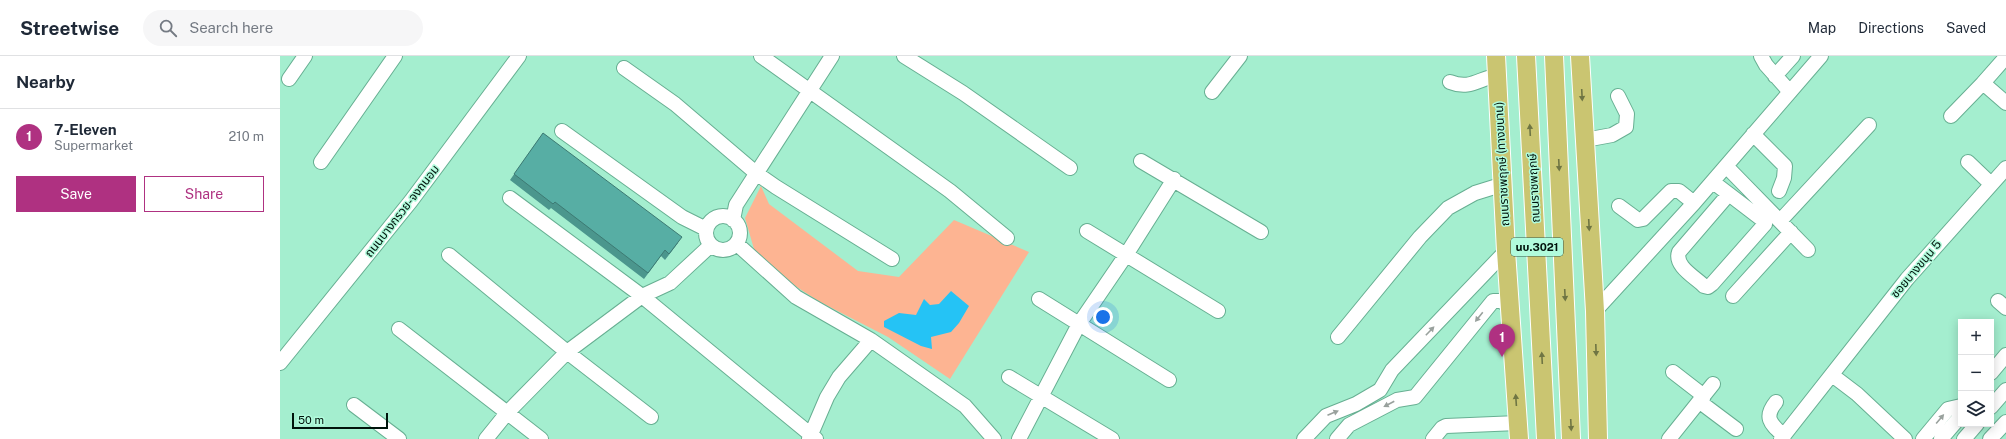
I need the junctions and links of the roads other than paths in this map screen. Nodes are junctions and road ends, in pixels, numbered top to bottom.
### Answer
1 (304, 56) edge
2 (395, 56) edge
3 (519, 56) edge
4 (761, 56) edge
5 (832, 56) edge
6 (904, 56) edge
7 (1240, 56) edge
8 (1496, 56) edge
9 (1526, 56) edge
10 (1554, 56) edge
11 (1580, 56) edge
12 (1761, 56) edge
13 (1793, 56) edge
14 (1821, 56) edge
15 (2006, 57) edge
16 (624, 68) dead end
17 (1498, 75) junction
18 (1775, 76) junction
19 (288, 79) dead end
20 (1450, 82) dead end
21 (1983, 83) junction
22 (809, 90) junction
23 (1212, 92) dead end
24 (1790, 92) junction
25 (1618, 96) dead end
26 (2006, 103) edge
27 (1952, 116) dead end
28 (1869, 125) dead end
29 (562, 131) dead end
30 (1753, 134) junction
31 (1585, 140) junction
32 (1141, 160) dead end
33 (321, 162) dead end
34 (1968, 162) dead end
35 (1726, 166) junction
36 (1070, 168) dead end
37 (2006, 168) edge
38 (756, 173) junction
39 (1174, 179) junction
40 (1713, 182) junction
41 (1504, 184) junction
42 (1991, 184) junction
43 (1779, 191) dead end
44 (1728, 195) junction
45 (510, 198) dead end
46 (1694, 203) junction
47 (1619, 206) dead end
48 (733, 220) junction
49 (1780, 221) junction
50 (706, 229) junction
51 (1087, 230) dead end
52 (1261, 232) dead end
53 (1791, 232) junction
54 (1007, 238) dead end
55 (737, 244) junction
56 (711, 245) junction
57 (1808, 250) dead end
58 (1506, 251) junction
59 (449, 255) dead end
60 (1126, 255) junction
61 (892, 259) dead end
62 (642, 296) junction
63 (1733, 296) dead end
64 (1039, 299) dead end
65 (1510, 305) junction
66 (1218, 311) dead end
67 (1595, 311) junction
68 (1079, 324) junction
69 (399, 329) dead end
70 (1338, 337) dead end
71 (871, 340) junction
72 (567, 352) junction
73 (2006, 355) edge
74 (280, 363) edge
75 (1994, 369) edge
76 (1673, 372) dead end
77 (1832, 375) junction
78 (1009, 377) dead end
79 (1169, 380) dead end
80 (1713, 384) dead end
81 (2006, 390) edge
82 (1042, 397) junction
83 (1702, 399) junction
84 (1776, 402) dead end
85 (1994, 404) edge
86 (354, 405) dead end
87 (1958, 407) edge
88 (507, 413) junction
89 (651, 417) dead end
90 (1958, 419) edge
91 (2006, 422) edge
92 (1974, 427) edge
93 (1736, 429) dead end
94 (1518, 431) edge
95 (812, 438) edge
96 (1783, 438) edge
97 (399, 439) edge
98 (486, 439) edge
99 (541, 439) edge
100 (994, 439) edge
101 (1019, 439) edge
102 (1112, 439) edge
103 (1304, 439) edge
104 (1337, 439) edge
105 (1433, 439) edge
106 (1546, 439) edge
107 (1571, 439) edge
108 (1598, 439) edge
109 (1669, 439) edge
110 (1905, 439) edge
111 (1923, 439) edge
112 (1941, 439) edge
113 (1964, 439) edge
114 (1990, 439) edge

1 - 19 street
2 - 33 street
3 - 74 street, ถนนบางกรวย-จงถนอม
4 - 22 street
5 - 22 street
6 - 36 street
7 - 23 street
8 - 17 main road, ถนนราชพฤกษ์ (ทางขนาน) / นบ.3021
106 -> 9 main road, ถนนราชพฤกษ์ / นบ.3021
10 -> 107 main road, นบ.3021
11 -> 31 main road
12 - 18 street
13 - 18 street
14 - 24 street
15 - 21 street
16 - 38 street
17 - 20 street
17 - 41 main road, ถนนราชพฤกษ์ (ทางขนาน) / นบ.3021
18 - 24 street
21 - 26 street
21 - 27 street
22 - 38 street
22 - 54 street
24 - 30 street
25 - 31 street
28 - 49 street
29 - 50 street
30 - 35 street
30 - 43 street
31 -> 67 main road
32 - 39 street
34 - 42 street
35 - 40 street
35 - 49 street
37 - 42 street, ซอยบางขนุน 5
38 - 48 street
38 - 61 street
39 - 52 street
39 - 60 street
40 - 44 street
40 - 46 street
41 - 58 main road, ถนนราชพฤกษ์ (ทางขนาน) / นบ.3021
41 - 70 street
42 - 77 street, ซอยบางขนุน 5
44 - 44 street
45 - 62 street
46 - 47 street
46 - 67 street
48 - 50 street
48 - 55 street
49 - 53 street
50 - 56 street
51 - 60 street
53 - 57 street
53 - 63 street
55 - 56 street
55 - 71 street
56 - 62 street
58 - 65 main road, ถนนราชพฤกษ์ (ทางขนาน) / นบ.3021
103 -> 58 street
59 - 72 street
60 - 66 street
60 - 68 street
62 - 72 street
62 - 95 street
64 - 68 street
94 -> 65 main road, ถนนราชพฤกษ์ (ทางขนาน) / นบ.3021
65 -> 104 street
67 -> 108 main road
68 - 79 street
68 - 82 street
69 - 88 street
71 - 95 street
71 - 100 street
72 - 88 street
72 - 89 street
73 - 75 street
76 - 83 street
77 - 96 street, ซอยบางขนุน 5
77 - 110 street
78 - 82 street
80 - 83 street
81 - 85 street
82 - 101 street
82 - 102 street
83 - 93 street
83 - 109 street
84 - 96 street
86 - 97 street
111 -> 87 street
88 - 98 street
88 - 99 street
90 - 112 street
91 - 114 street
92 - 113 street
94 - 105 street

